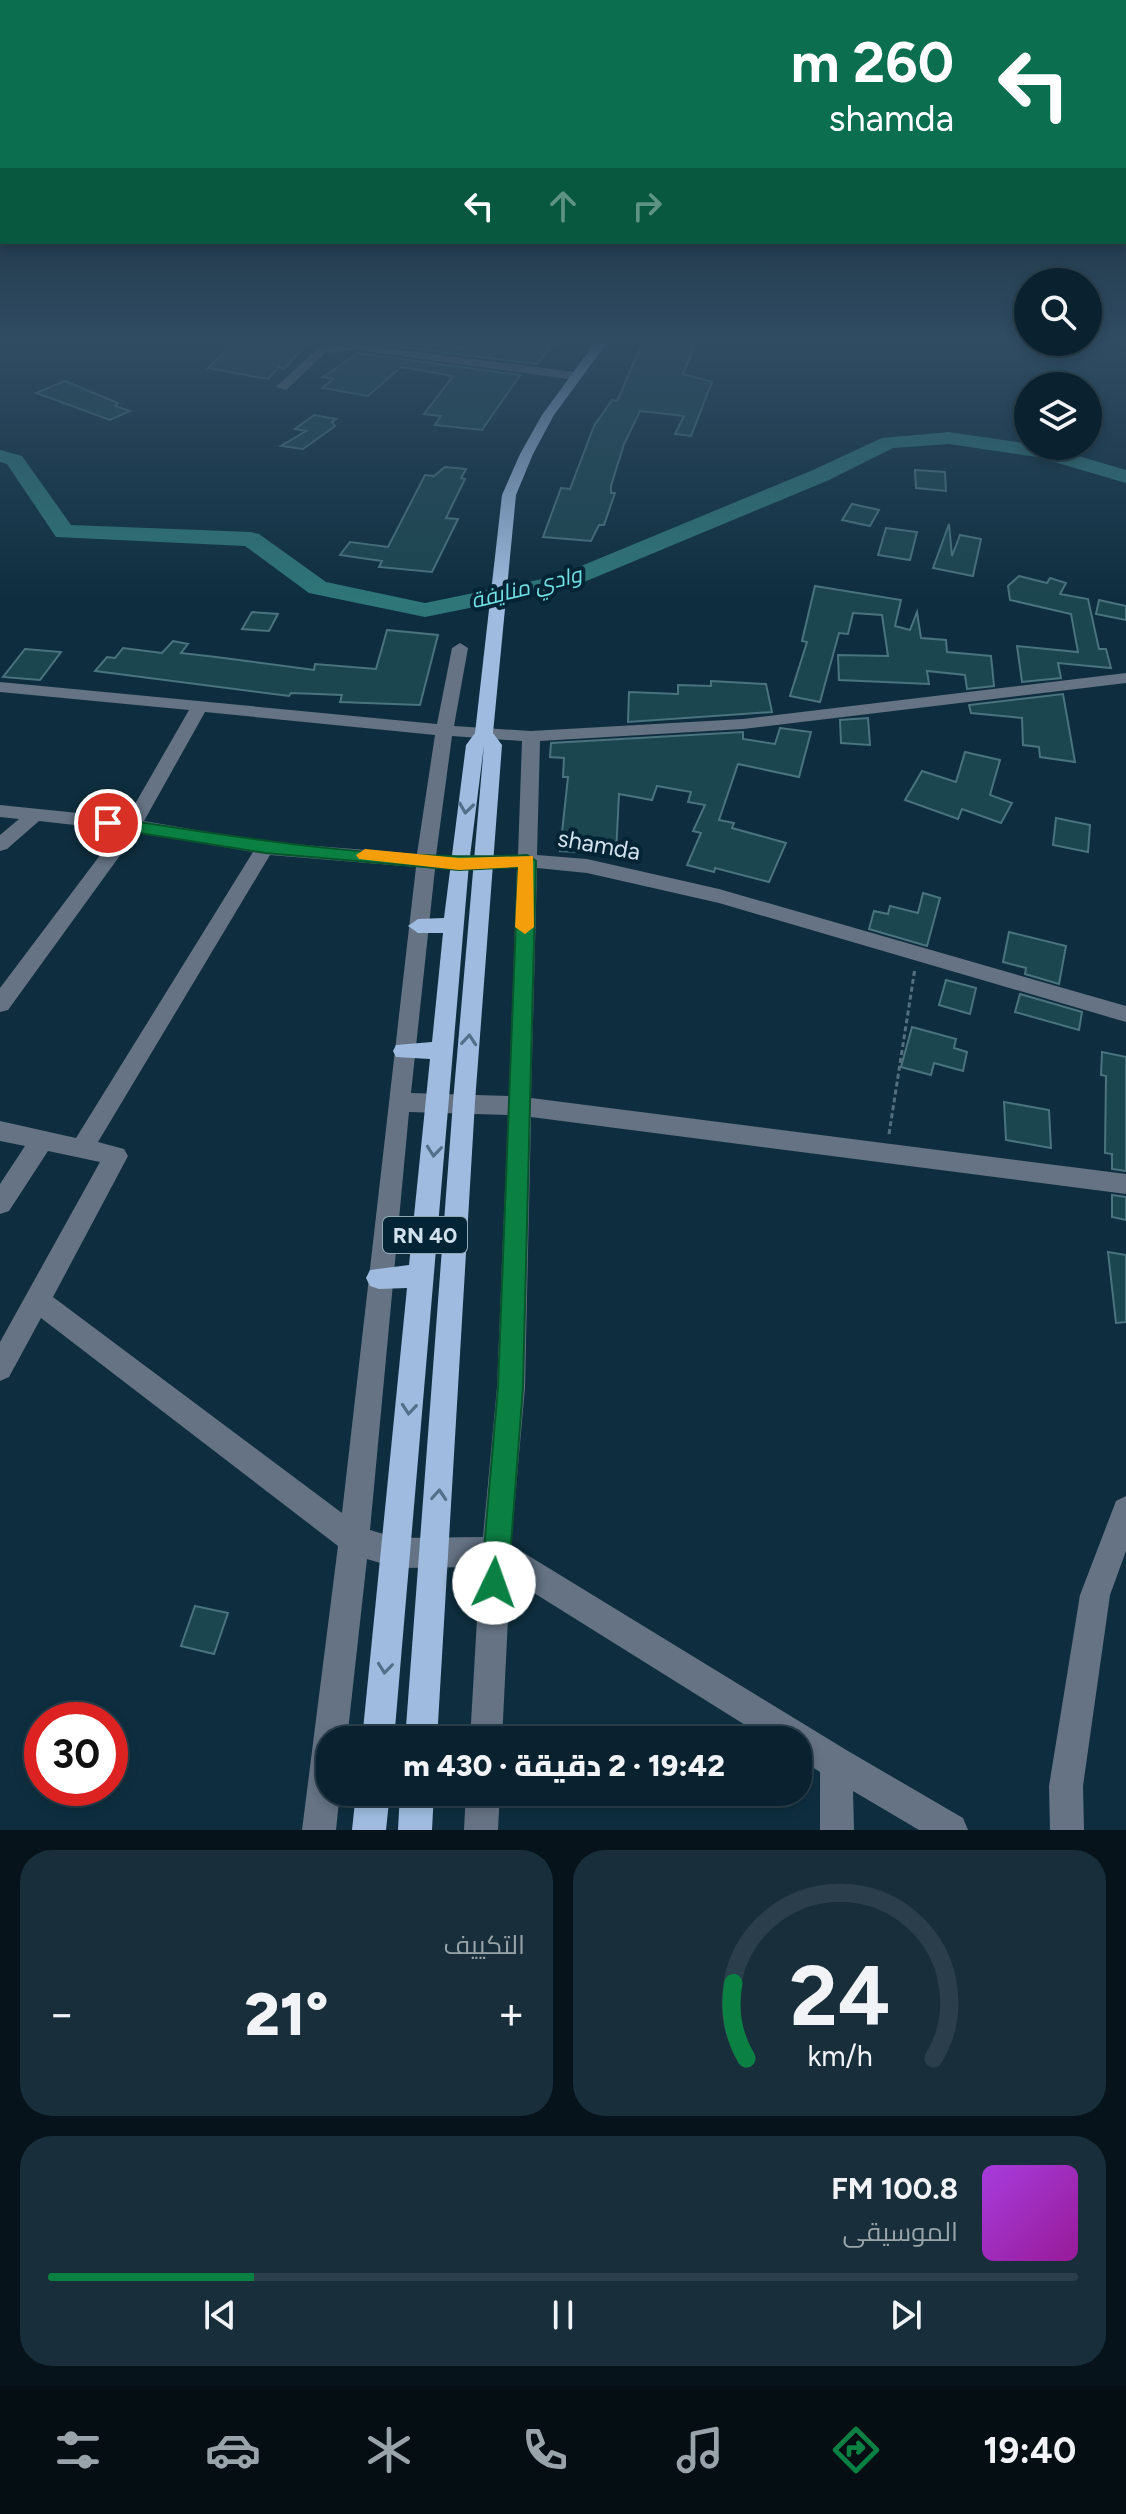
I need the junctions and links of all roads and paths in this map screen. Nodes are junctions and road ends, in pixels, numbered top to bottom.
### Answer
1 (538, 429) edge
2 (460, 648) dead end
3 (1126, 678) edge
4 (0, 687) edge
5 (199, 707) junction
6 (443, 730) junction
7 (484, 734) junction
8 (531, 736) junction
9 (0, 811) edge
10 (34, 816) junction
11 (132, 825) junction
12 (0, 845) edge
13 (265, 848) junction
14 (425, 859) junction
15 (527, 861) junction
16 (471, 864) junction
17 (454, 925) junction
18 (418, 926) junction
19 (917, 952) junction
20 (0, 1004) edge
21 (1126, 1014) edge
22 (444, 1050) junction
23 (404, 1051) junction
24 (398, 1102) junction
25 (452, 1102) junction
26 (519, 1106) junction
27 (0, 1131) edge
28 (41, 1142) junction
29 (81, 1149) junction
30 (887, 1151) junction
31 (1126, 1184) edge
32 (0, 1204) edge
33 (420, 1276) junction
34 (379, 1278) junction
35 (37, 1300) junction
36 (2, 1360) edge
37 (1126, 1511) edge
38 (356, 1541) junction
39 (496, 1552) junction
40 (397, 1553) junction
41 (435, 1554) junction
42 (332, 1726) edge
43 (379, 1726) edge
44 (422, 1726) edge
45 (487, 1726) edge
46 (836, 1763) junction
47 (322, 1806) edge
48 (372, 1806) edge
49 (416, 1806) edge
50 (482, 1806) edge
51 (319, 1830) edge
52 (369, 1830) edge
53 (415, 1830) edge
54 (481, 1830) edge
55 (837, 1830) edge
56 (951, 1830) edge
57 (1067, 1830) edge

1 - 7 main road
2 - 6 street
3 - 8 street
4 - 5 street
5 - 6 street
5 - 11 street
6 - 7 street
6 - 14 street
7 - 8 street
7 - 16 main road, RN 40
8 - 15 street
9 - 10 street, shamda
10 - 11 street, shamda
10 - 12 street
11 - 13 street, shamda
11 - 20 street
13 - 14 street, shamda
13 - 29 street
14 - 16 street, shamda
14 - 18 street
15 - 16 street, shamda
15 - 19 street, shamda
15 - 26 street
16 - 17 main road, RN 40
25 -> 16 main road, RN 40
17 - 18 main road
17 - 22 main road, RN 40
18 - 23 street
19 - 21 street, shamda
19 - 30 path
22 - 23 main road
22 - 25 main road, RN 40
23 - 24 street
24 - 25 street
24 - 34 street
25 - 26 street
25 -> 33 main road, RN 40
41 -> 25 main road, RN 40
26 - 30 street
26 - 39 street
27 - 28 street
28 - 29 street
28 - 32 street
29 - 35 street
30 - 31 street
33 - 34 main road
33 -> 40 main road, RN 40
34 - 38 street
35 - 36 street
35 - 38 street
37 - 57 street
38 - 40 street
38 - 42 street
39 - 41 street
39 - 45 street
39 - 46 street
40 - 41 street
40 -> 43 main road, RN 40
41 - 44 main road, RN 40
46 - 55 street
46 - 56 street
47 - 51 street
48 - 52 main road
49 - 53 main road
50 - 54 street

